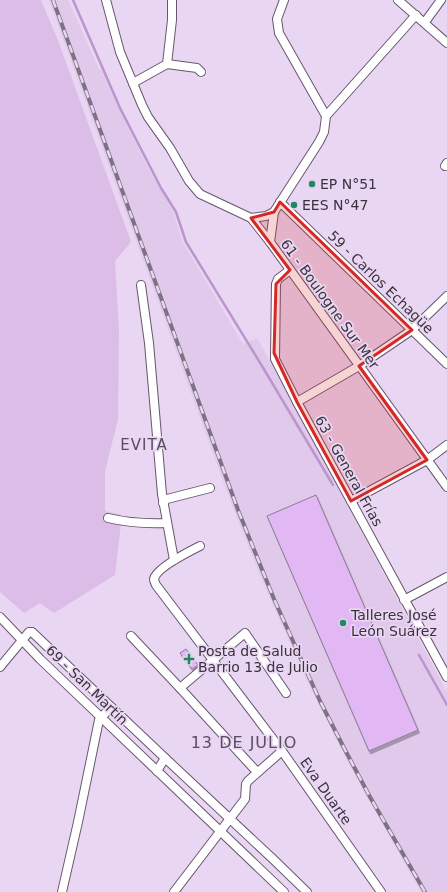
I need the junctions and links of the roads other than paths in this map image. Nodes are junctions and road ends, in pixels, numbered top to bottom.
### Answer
1 (106, 0) edge
2 (172, 0) edge
3 (284, 0) edge
4 (398, 0) edge
5 (441, 0) edge
6 (416, 15) junction
7 (425, 22) junction
8 (447, 43) edge
9 (167, 64) junction
10 (201, 72) dead end
11 (133, 83) junction
12 (326, 116) junction
13 (280, 202) junction
14 (274, 212) junction
15 (251, 218) junction
16 (270, 242) junction
17 (290, 270) junction
18 (141, 285) dead end
19 (447, 296) edge
20 (412, 330) junction
21 (447, 364) edge
22 (359, 366) junction
23 (297, 402) junction
24 (447, 445) edge
25 (427, 460) junction
26 (210, 488) dead end
27 (447, 488) edge
28 (351, 500) junction
29 (163, 503) junction
30 (108, 518) dead end
31 (167, 523) junction
32 (200, 546) dead end
33 (174, 560) junction
34 (447, 577) edge
35 (404, 600) junction
36 (0, 617) edge
37 (131, 636) dead end
38 (22, 640) junction
39 (213, 660) junction
40 (0, 667) edge
41 (447, 677) edge
42 (180, 688) junction
43 (286, 693) dead end
44 (111, 707) junction
45 (101, 717) junction
46 (282, 752) junction
47 (165, 758) junction
48 (157, 771) junction
49 (257, 772) junction
50 (230, 819) junction
51 (221, 832) junction
52 (62, 892) edge
53 (174, 892) edge
54 (284, 892) edge
55 (306, 892) edge
56 (381, 892) edge

1 - 11 street
2 - 9 street
3 - 12 street
4 - 6 street
5 - 7 street
6 - 7 street
6 - 12 street
7 - 8 street
9 - 10 street
9 - 11 street
11 - 15 street
12 - 13 street, 61 - Boulogne Sur Mer
13 - 14 street, 61 - Boulogne Sur Mer
13 - 20 street, 59 - Carlos Echagüe
14 - 15 street
14 - 16 street, 61 - Boulogne Sur Mer
15 - 16 street
16 - 17 street, 61 - Boulogne Sur Mer
17 - 22 street, 61 - Boulogne Sur Mer
17 - 23 street, 63 - General Frías
18 - 29 street
19 - 20 street
20 - 21 street, 59 - Carlos Echagüe
20 - 22 street
22 - 23 street
22 - 25 street, 61 - Boulogne Sur Mer
23 - 28 street, 63 - General Frías
24 - 25 street
25 - 27 street, 61 - Boulogne Sur Mer
25 - 28 street
26 - 29 street
28 - 35 street, 63 - General Frías
29 - 31 street
30 - 31 street
31 - 33 street
32 - 33 street, Eva Duarte
33 - 39 street, Eva Duarte
34 - 35 street
35 - 41 street, 63 - General Frías
36 - 38 street, 69 - San Martín
37 - 42 street
38 - 40 street
38 - 44 street, 69 - San Martín
38 - 45 street, 69 - San Martín
39 - 42 street
39 - 43 street
39 - 46 street, Eva Duarte
42 - 49 street
44 - 45 street
44 - 47 street, 69 - San Martín
45 - 48 street, 69 - San Martín
45 - 52 street
46 - 49 street
46 - 56 street, Eva Duarte
47 - 48 street
47 - 50 street, 69 - San Martín
48 - 51 street, 69 - San Martín
49 - 50 street
50 - 51 street
50 - 55 street, 69 - San Martín
51 - 53 street
51 - 54 street, 69 - San Martín

